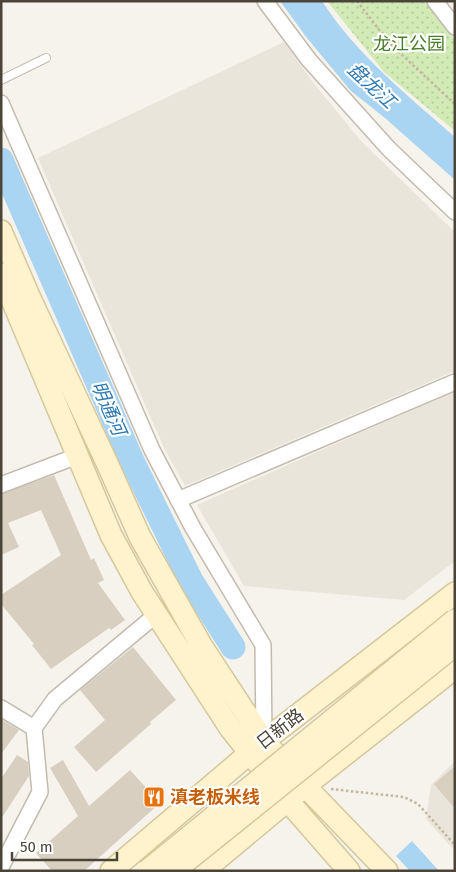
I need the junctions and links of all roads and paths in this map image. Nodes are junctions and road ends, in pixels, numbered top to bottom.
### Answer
1 (265, 1) edge
2 (357, 1) edge
3 (435, 1) edge
4 (455, 26) edge
5 (46, 58) dead end
6 (1, 80) edge
7 (1, 103) edge
8 (455, 104) edge
9 (455, 212) edge
10 (1, 231) edge
11 (1, 274) edge
12 (455, 382) edge
13 (77, 456) junction
14 (1, 485) edge
15 (178, 500) junction
16 (455, 593) edge
17 (157, 614) junction
18 (455, 620) edge
19 (455, 645) edge
20 (455, 668) edge
21 (1, 708) edge
22 (34, 728) junction
23 (257, 747) junction
24 (306, 786) junction
25 (288, 802) junction
26 (455, 845) edge
27 (1, 866) edge
28 (111, 871) edge
29 (147, 871) edge
30 (174, 871) edge
31 (203, 871) edge
32 (349, 871) edge
33 (387, 871) edge

1 - 9 street
2 - 8 path
3 - 4 street
5 - 6 lane
7 - 15 street
10 - 23 main road
11 - 13 main road
12 - 15 street
13 - 14 street
13 - 17 main road
15 - 23 street
16 - 23 main road, 日新路
17 - 22 street
17 - 23 main road
18 - 29 main road, 日新路, bridge
19 - 30 main road, bridge
20 - 24 main road
21 - 22 street
22 - 27 street
23 - 24 main road
23 - 25 main road
23 - 28 main road, 日新路
24 - 25 main road
24 - 26 path
24 - 33 main road
25 - 31 main road
25 - 32 main road

